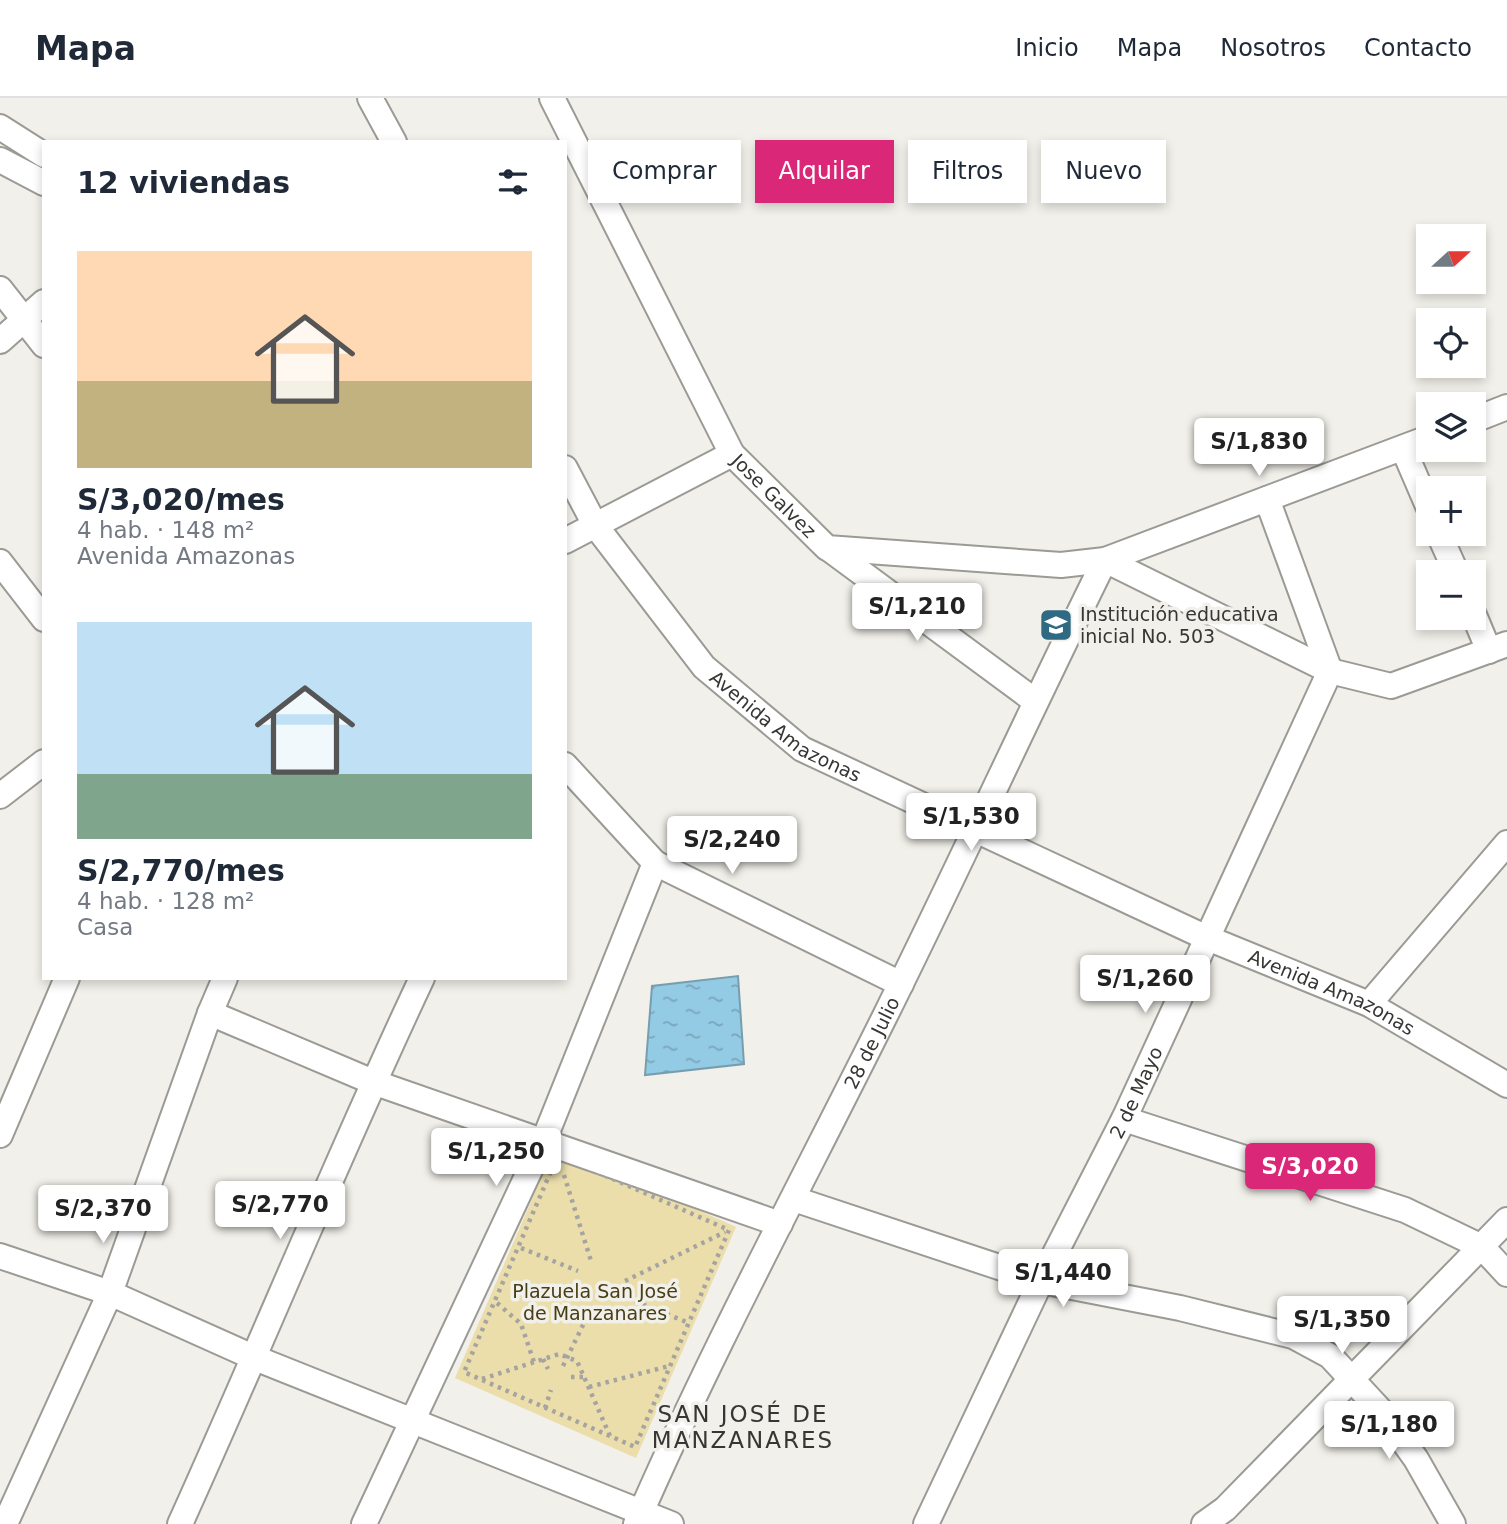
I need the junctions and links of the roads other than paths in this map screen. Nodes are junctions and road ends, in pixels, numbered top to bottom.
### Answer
1 (370, 98) edge
2 (552, 98) edge
3 (0, 127) edge
4 (393, 140) edge
5 (42, 154) edge
6 (0, 160) edge
7 (42, 182) edge
8 (0, 289) edge
9 (42, 304) edge
10 (25, 320) junction
11 (0, 341) edge
12 (42, 342) edge
13 (1507, 407) edge
14 (1486, 415) edge
15 (1416, 443) edge
16 (1404, 448) junction
17 (732, 454) junction
18 (567, 472) edge
19 (1416, 477) edge
20 (1267, 499) junction
21 (595, 525) junction
22 (567, 540) edge
23 (827, 548) junction
24 (1105, 560) junction
25 (0, 562) edge
26 (42, 616) edge
27 (1485, 630) edge
28 (1498, 648) edge
29 (1330, 671) junction
30 (1035, 701) junction
31 (42, 764) edge
32 (567, 767) edge
33 (0, 796) edge
34 (975, 830) junction
35 (1507, 843) edge
36 (655, 863) junction
37 (1205, 937) junction
38 (67, 980) edge
39 (224, 980) edge
40 (421, 980) edge
41 (901, 984) junction
42 (1369, 1004) junction
43 (210, 1013) junction
44 (373, 1082) junction
45 (1507, 1085) edge
46 (1124, 1119) junction
47 (0, 1135) edge
48 (547, 1147) junction
49 (793, 1199) junction
50 (1507, 1220) edge
51 (775, 1233) junction
52 (1482, 1247) junction
53 (0, 1256) edge
54 (1507, 1274) edge
55 (1041, 1281) junction
56 (110, 1293) junction
57 (256, 1358) junction
58 (1352, 1379) junction
59 (415, 1420) junction
60 (638, 1517) edge
61 (5, 1524) edge
62 (180, 1524) edge
63 (364, 1524) edge
64 (671, 1524) edge
65 (926, 1524) edge
66 (1204, 1524) edge
67 (1453, 1524) edge

1 - 4 street
2 - 17 street, Jose Galvez
3 - 5 street
6 - 7 street
8 - 10 street
9 - 10 street
10 - 11 street
10 - 12 street
13 - 14 street
15 - 16 street, Jose Galvez
16 - 19 street
16 - 20 street, Jose Galvez
17 - 21 street
17 - 23 street, Jose Galvez
18 - 21 street, Avenida Amazonas
20 - 24 street, Jose Galvez
20 - 29 street
21 - 22 street
21 - 34 street, Avenida Amazonas
23 - 24 street, Jose Galvez
23 - 30 street
24 - 29 street
24 - 30 street, 28 de Julio
25 - 26 street
27 - 28 street
28 - 29 street
29 - 37 street, 2 de Mayo
30 - 34 street, 28 de Julio
31 - 33 street
32 - 36 street
34 - 37 street, Avenida Amazonas
34 - 41 street, 28 de Julio
35 - 42 street
36 - 41 street
36 - 48 street
37 - 42 street, Avenida Amazonas
37 - 46 street, 2 de Mayo
38 - 47 street
39 - 43 street
40 - 44 street
41 - 49 street, 28 de Julio
42 - 45 street, Avenida Amazonas
43 - 44 street
43 - 56 street
44 - 48 street
44 - 57 street
46 - 52 street
46 - 55 street, 2 de Mayo
48 - 51 street
48 - 59 street
49 - 51 street, 28 de Julio
49 - 55 street
50 - 52 street
51 - 60 street, 28 de Julio
52 - 54 street
52 - 58 street
53 - 56 street
55 - 58 street
55 - 65 street, 2 de Mayo
56 - 57 street
56 - 61 street
57 - 59 street
57 - 62 street
58 - 66 street
58 - 67 street
59 - 60 street
59 - 63 street
60 - 64 street

